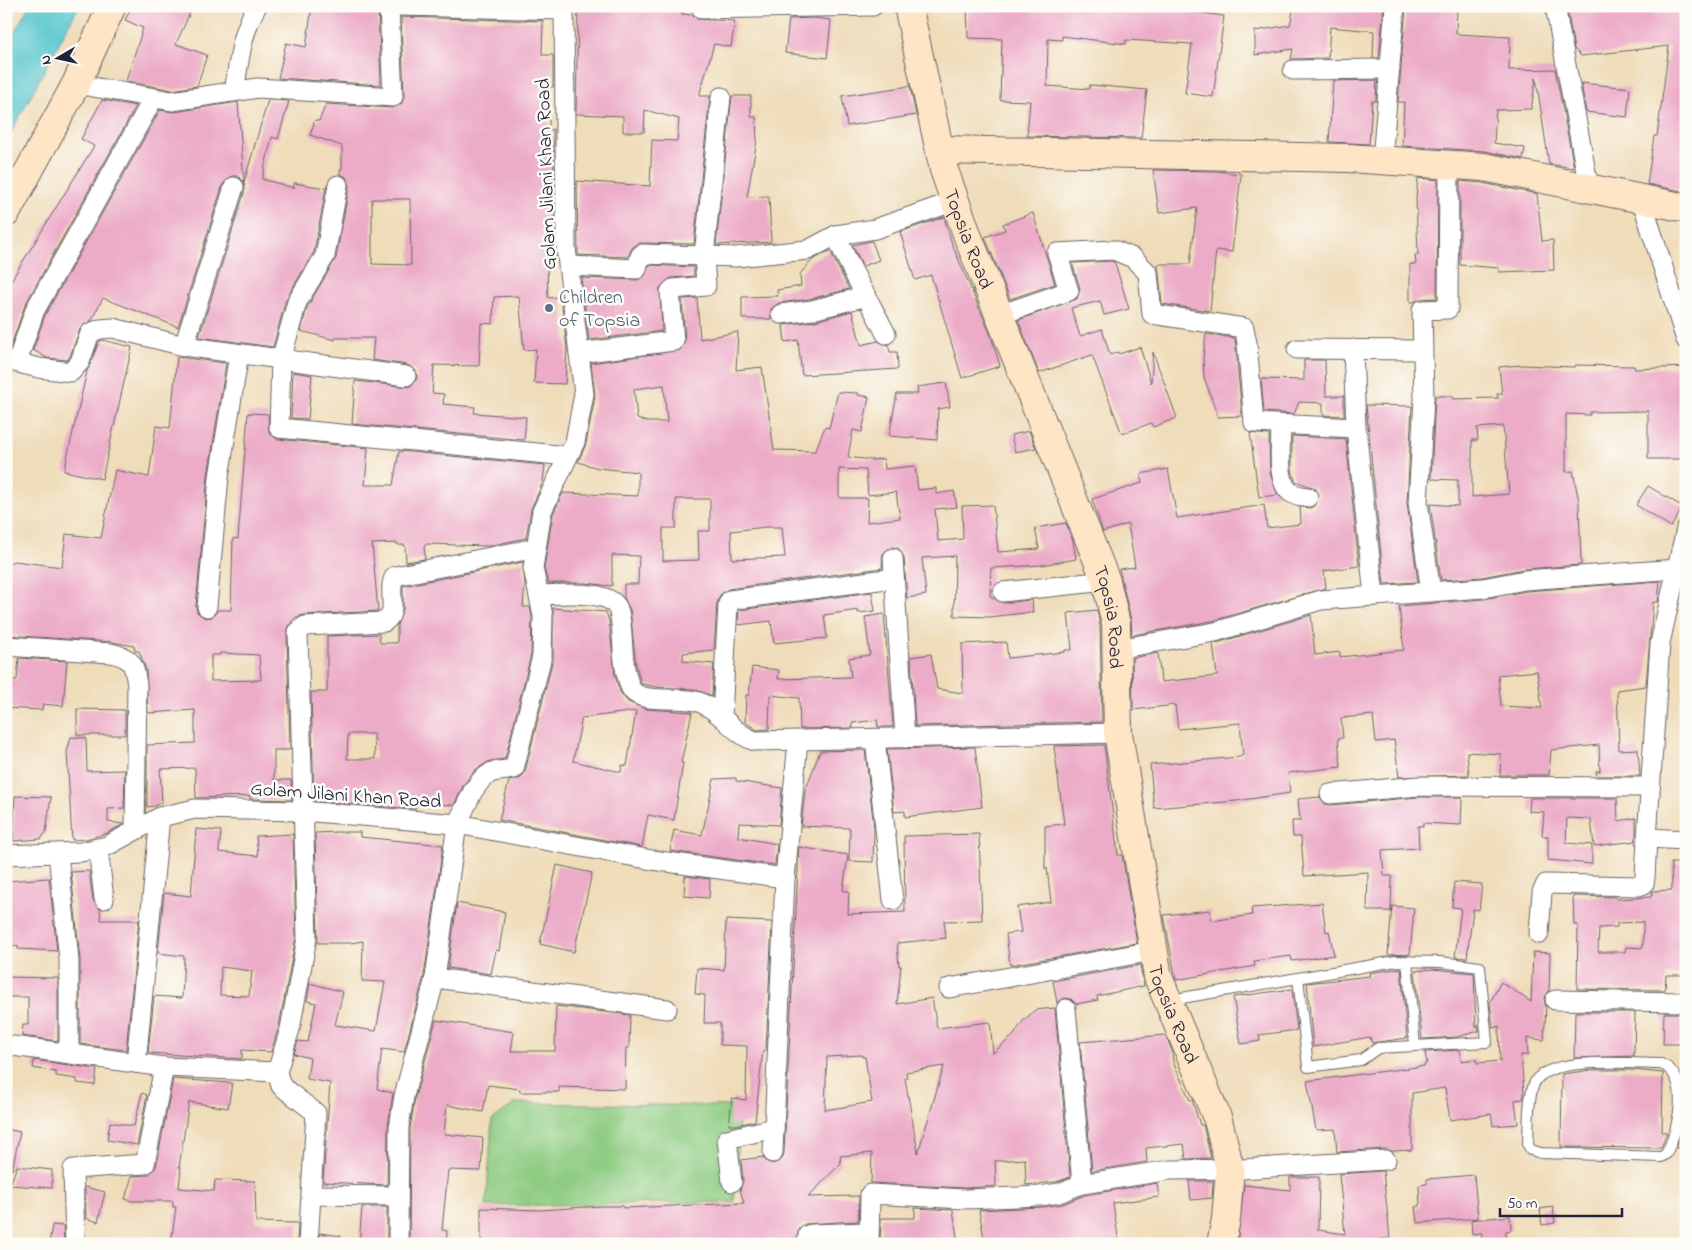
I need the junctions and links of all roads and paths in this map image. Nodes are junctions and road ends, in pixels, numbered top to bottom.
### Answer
1 (112, 6) edge
2 (257, 6) edge
3 (389, 6) edge
4 (401, 6) edge
5 (873, 6) edge
6 (908, 6) edge
7 (1396, 6) edge
8 (1555, 6) edge
9 (564, 8) edge
10 (702, 9) dead end
11 (1390, 69) junction
12 (1293, 70) dead end
13 (76, 84) junction
14 (234, 92) junction
15 (721, 97) dead end
16 (152, 99) junction
17 (940, 150) junction
18 (1382, 160) junction
19 (1449, 165) junction
20 (338, 185) dead end
21 (234, 187) dead end
22 (1589, 188) junction
23 (1640, 198) junction
24 (955, 200) junction
25 (1686, 208) edge
26 (6, 213) edge
27 (836, 235) junction
28 (704, 255) junction
29 (569, 266) junction
30 (868, 296) junction
31 (781, 314) dead end
32 (999, 315) junction
33 (886, 334) dead end
34 (1686, 340) edge
35 (184, 346) junction
36 (1297, 349) dead end
37 (1353, 349) junction
38 (1422, 350) junction
39 (579, 353) junction
40 (239, 354) junction
41 (281, 360) junction
42 (12, 361) edge
43 (406, 376) dead end
44 (1281, 425) junction
45 (1356, 428) junction
46 (568, 456) junction
47 (1308, 497) dead end
48 (1686, 529) edge
49 (536, 548) junction
50 (893, 558) dead end
51 (1677, 569) junction
52 (894, 578) junction
53 (1106, 581) junction
54 (1002, 592) dead end
55 (1430, 592) junction
56 (539, 595) junction
57 (1374, 596) junction
58 (207, 607) dead end
59 (6, 646) edge
60 (1118, 649) junction
61 (722, 717) junction
62 (1118, 733) junction
63 (905, 738) junction
64 (875, 739) junction
65 (798, 740) junction
66 (1650, 787) junction
67 (1330, 794) dead end
68 (302, 811) junction
69 (160, 818) junction
70 (457, 824) junction
71 (135, 830) junction
72 (1647, 838) junction
73 (1686, 840) edge
74 (98, 848) junction
75 (58, 853) junction
76 (6, 855) edge
77 (785, 878) junction
78 (104, 899) dead end
79 (893, 900) dead end
80 (1539, 934) dead end
81 (1153, 951) junction
82 (1407, 961) junction
83 (435, 978) junction
84 (1298, 978) junction
85 (949, 988) dead end
86 (1167, 1000) junction
87 (1555, 1000) dead end
88 (1686, 1002) edge
89 (667, 1008) dead end
90 (1066, 1009) dead end
91 (6, 1045) edge
92 (1414, 1046) junction
93 (69, 1054) junction
94 (136, 1063) junction
95 (164, 1068) junction
96 (277, 1072) junction
97 (1684, 1113) edge
98 (774, 1128) junction
99 (772, 1153) dead end
100 (1386, 1160) dead end
101 (1230, 1169) junction
102 (732, 1182) dead end
103 (1082, 1184) junction
104 (311, 1195) junction
105 (396, 1196) junction
106 (868, 1238) edge
107 (75, 1244) edge
108 (308, 1244) edge
109 (398, 1244) edge
110 (807, 1244) edge
111 (1221, 1244) edge

1 - 13 street
2 - 14 street
3 - 14 street
4 - 9 street
5 - 10 street
6 - 17 street, Topsia Road
7 - 11 street
8 - 22 street
9 - 29 street, Golam Jilani Khan Road
11 - 12 street
11 - 18 street
13 - 16 street
13 - 26 street
14 - 16 street
15 - 28 street
16 - 42 street
17 - 18 street
17 - 24 street, Topsia Road
18 - 19 street
19 - 22 street
19 - 38 street
20 - 41 street
21 - 35 street
22 - 23 street
23 - 25 street
23 - 34 street
24 - 27 street
24 - 32 street, Topsia Road
27 - 28 street
27 - 30 street
28 - 29 street
28 - 39 street
29 - 39 street, Golam Jilani Khan Road
30 - 31 street
30 - 33 street
32 - 44 street
32 - 53 street, Topsia Road
35 - 40 street
35 - 42 street
36 - 37 street
37 - 38 street
37 - 45 street
38 - 55 street
39 - 46 street, Golam Jilani Khan Road
40 - 41 street
40 - 58 street
41 - 43 street
41 - 46 street
44 - 45 street
44 - 47 street
45 - 57 street
46 - 49 street, Golam Jilani Khan Road
48 - 51 street
49 - 56 street, Golam Jilani Khan Road
49 - 68 street
50 - 52 street
51 - 55 street
51 - 66 street
52 - 61 street
52 - 63 street
53 - 54 street
53 - 60 street, Topsia Road
55 - 57 street
56 - 61 street
56 - 70 street, Golam Jilani Khan Road
57 - 60 street
59 - 71 street
60 - 62 street, Topsia Road
61 - 65 street
62 - 63 street
62 - 81 street, Topsia Road
63 - 64 street
64 - 65 street
64 - 79 street
65 - 77 street
66 - 67 street
66 - 72 street
68 - 69 street, Golam Jilani Khan Road
68 - 70 street, Golam Jilani Khan Road
68 - 96 street
69 - 71 street, Golam Jilani Khan Road
69 - 94 street
70 - 77 street
70 - 83 street
71 - 74 street, Golam Jilani Khan Road
72 - 73 street
72 - 80 street
74 - 75 street, Golam Jilani Khan Road
74 - 78 street
75 - 76 street, Golam Jilani Khan Road
75 - 93 street
77 - 98 street
81 - 85 street
81 - 86 street, Topsia Road
82 - 84 lane
82 - 92 lane
82 - 92 lane
83 - 89 street
83 - 105 street
84 - 86 lane
84 - 92 lane
86 - 101 street, Topsia Road
87 - 88 street
90 - 103 street
91 - 93 street
93 - 94 street
94 - 95 street
95 - 96 street
95 - 107 street
96 - 104 street
97 - 97 lane
98 - 99 street
98 - 102 street
100 - 101 street
101 - 103 street
101 - 111 street, Topsia Road
103 - 106 street
104 - 105 street
104 - 108 street
105 - 109 street
106 - 110 street

